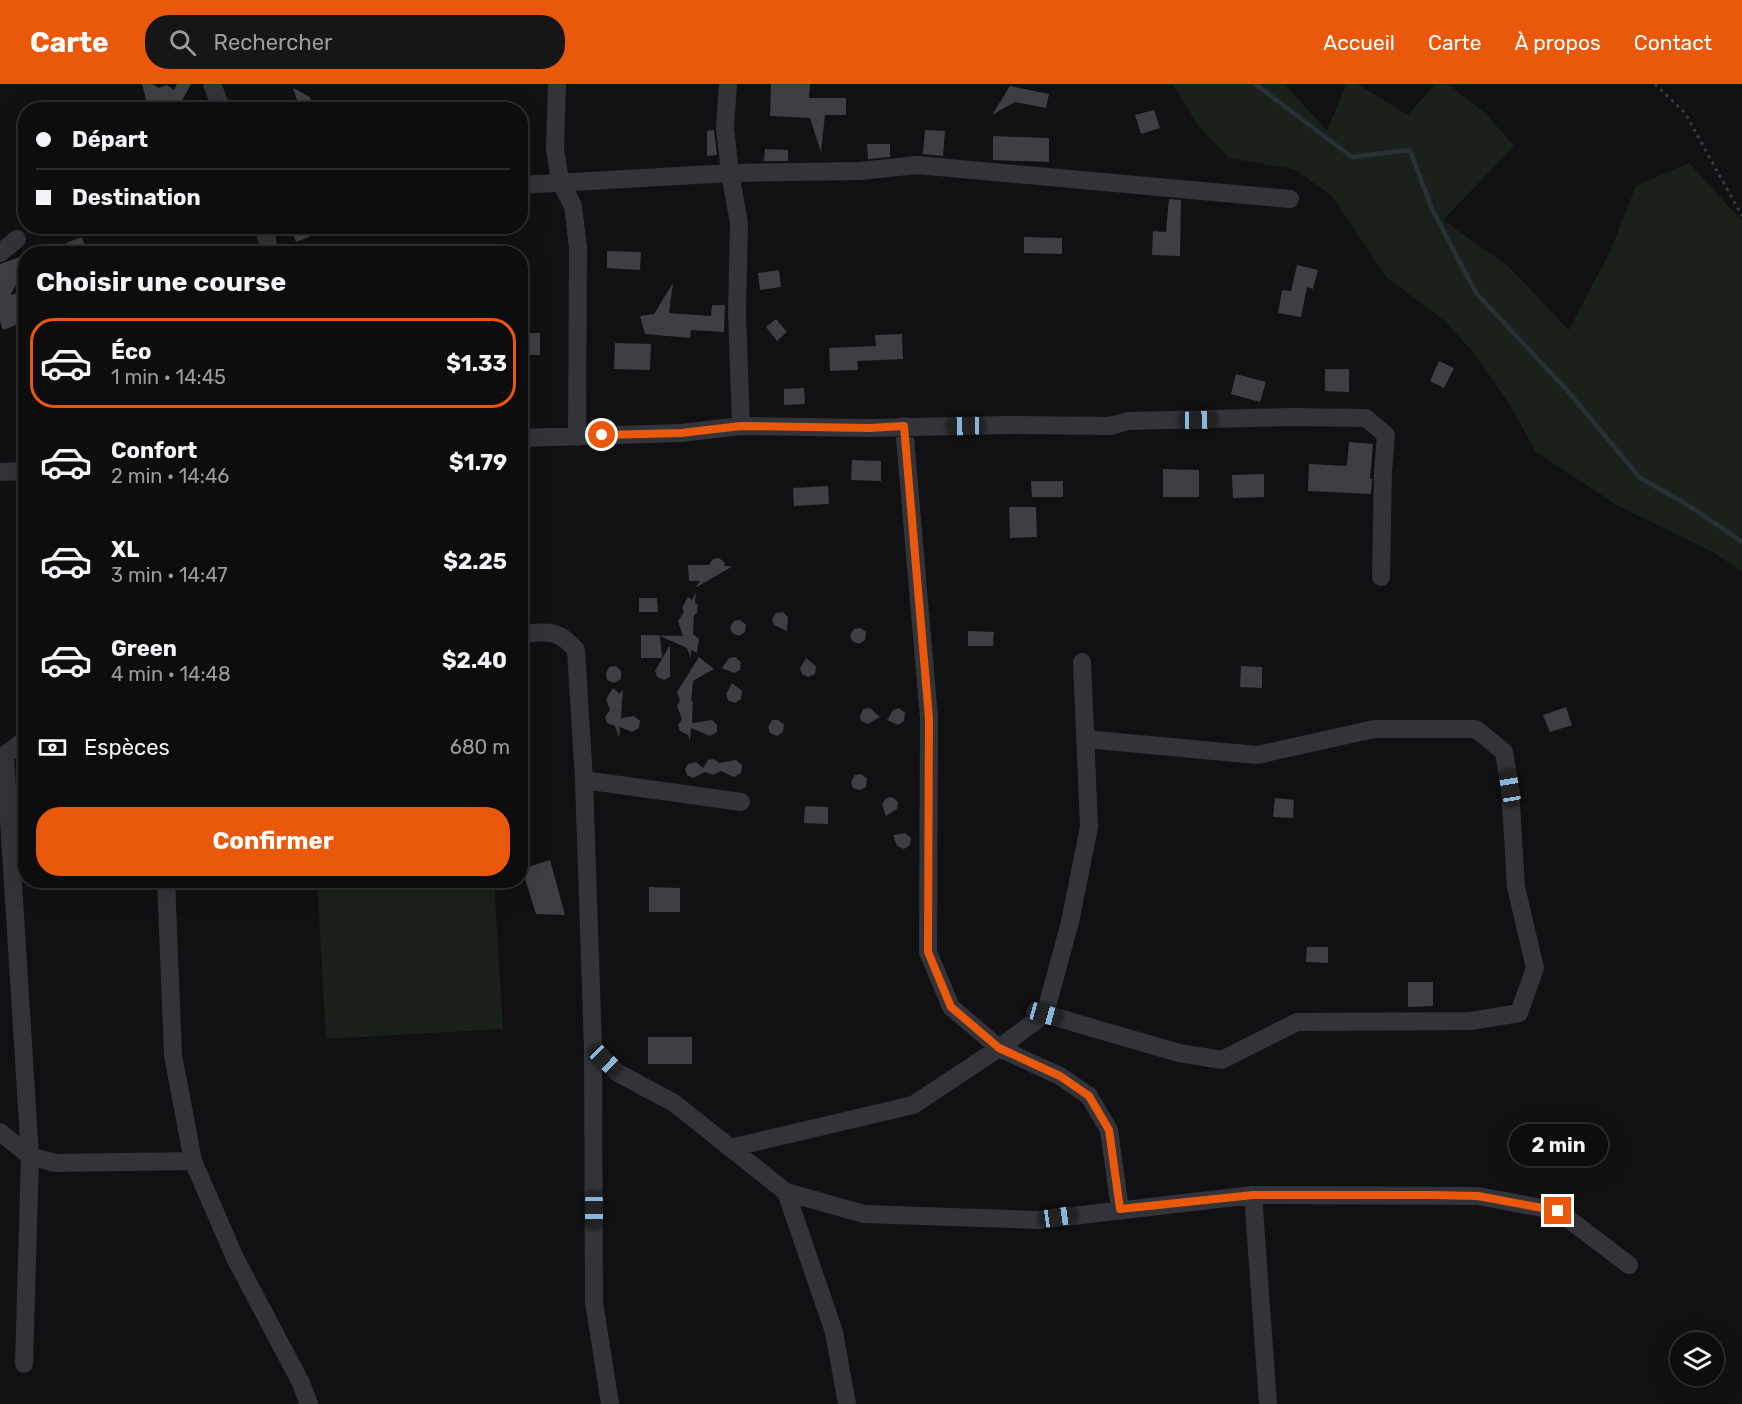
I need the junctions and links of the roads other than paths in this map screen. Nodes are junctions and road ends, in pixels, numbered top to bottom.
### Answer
1 (212, 84) edge
2 (556, 84) edge
3 (728, 84) edge
4 (219, 102) edge
5 (730, 172) junction
6 (560, 181) junction
7 (528, 184) edge
8 (1290, 199) dead end
9 (17, 239) dead end
10 (0, 254) edge
11 (741, 426) junction
12 (904, 426) junction
13 (577, 437) junction
14 (528, 438) edge
15 (18, 471) edge
16 (0, 472) edge
17 (1380, 577) dead end
18 (528, 633) edge
19 (1082, 662) dead end
20 (1085, 739) junction
21 (18, 746) edge
22 (2, 760) edge
23 (584, 780) junction
24 (741, 802) dead end
25 (166, 888) edge
26 (1044, 1014) junction
27 (593, 1048) junction
28 (999, 1048) junction
29 (0, 1132) edge
30 (730, 1148) junction
31 (30, 1156) junction
32 (193, 1161) junction
33 (786, 1192) junction
34 (1253, 1195) junction
35 (1120, 1209) junction
36 (1629, 1264) dead end
37 (24, 1364) dead end
38 (309, 1404) edge
39 (610, 1404) edge
40 (847, 1404) edge
41 (1268, 1404) edge

1 - 4 street
2 - 6 street
3 - 5 street
5 - 6 street
5 - 8 street
5 - 11 street
6 - 7 street
6 - 13 street
9 - 10 street
11 - 12 street
11 - 13 street
12 - 17 street
12 - 28 street
13 - 14 street
15 - 16 street
18 - 23 street
19 - 20 street
20 - 26 street
20 - 26 street
21 - 22 street
22 - 31 street
23 - 24 street
23 - 27 street
25 - 32 street
26 - 28 street
27 - 30 street
27 - 39 street
28 - 30 street
28 - 35 street
29 - 31 street
30 - 33 street
31 - 32 street
31 - 37 street
32 - 38 street
33 - 35 street
33 - 40 street
34 - 35 street
34 - 36 street
34 - 41 street

